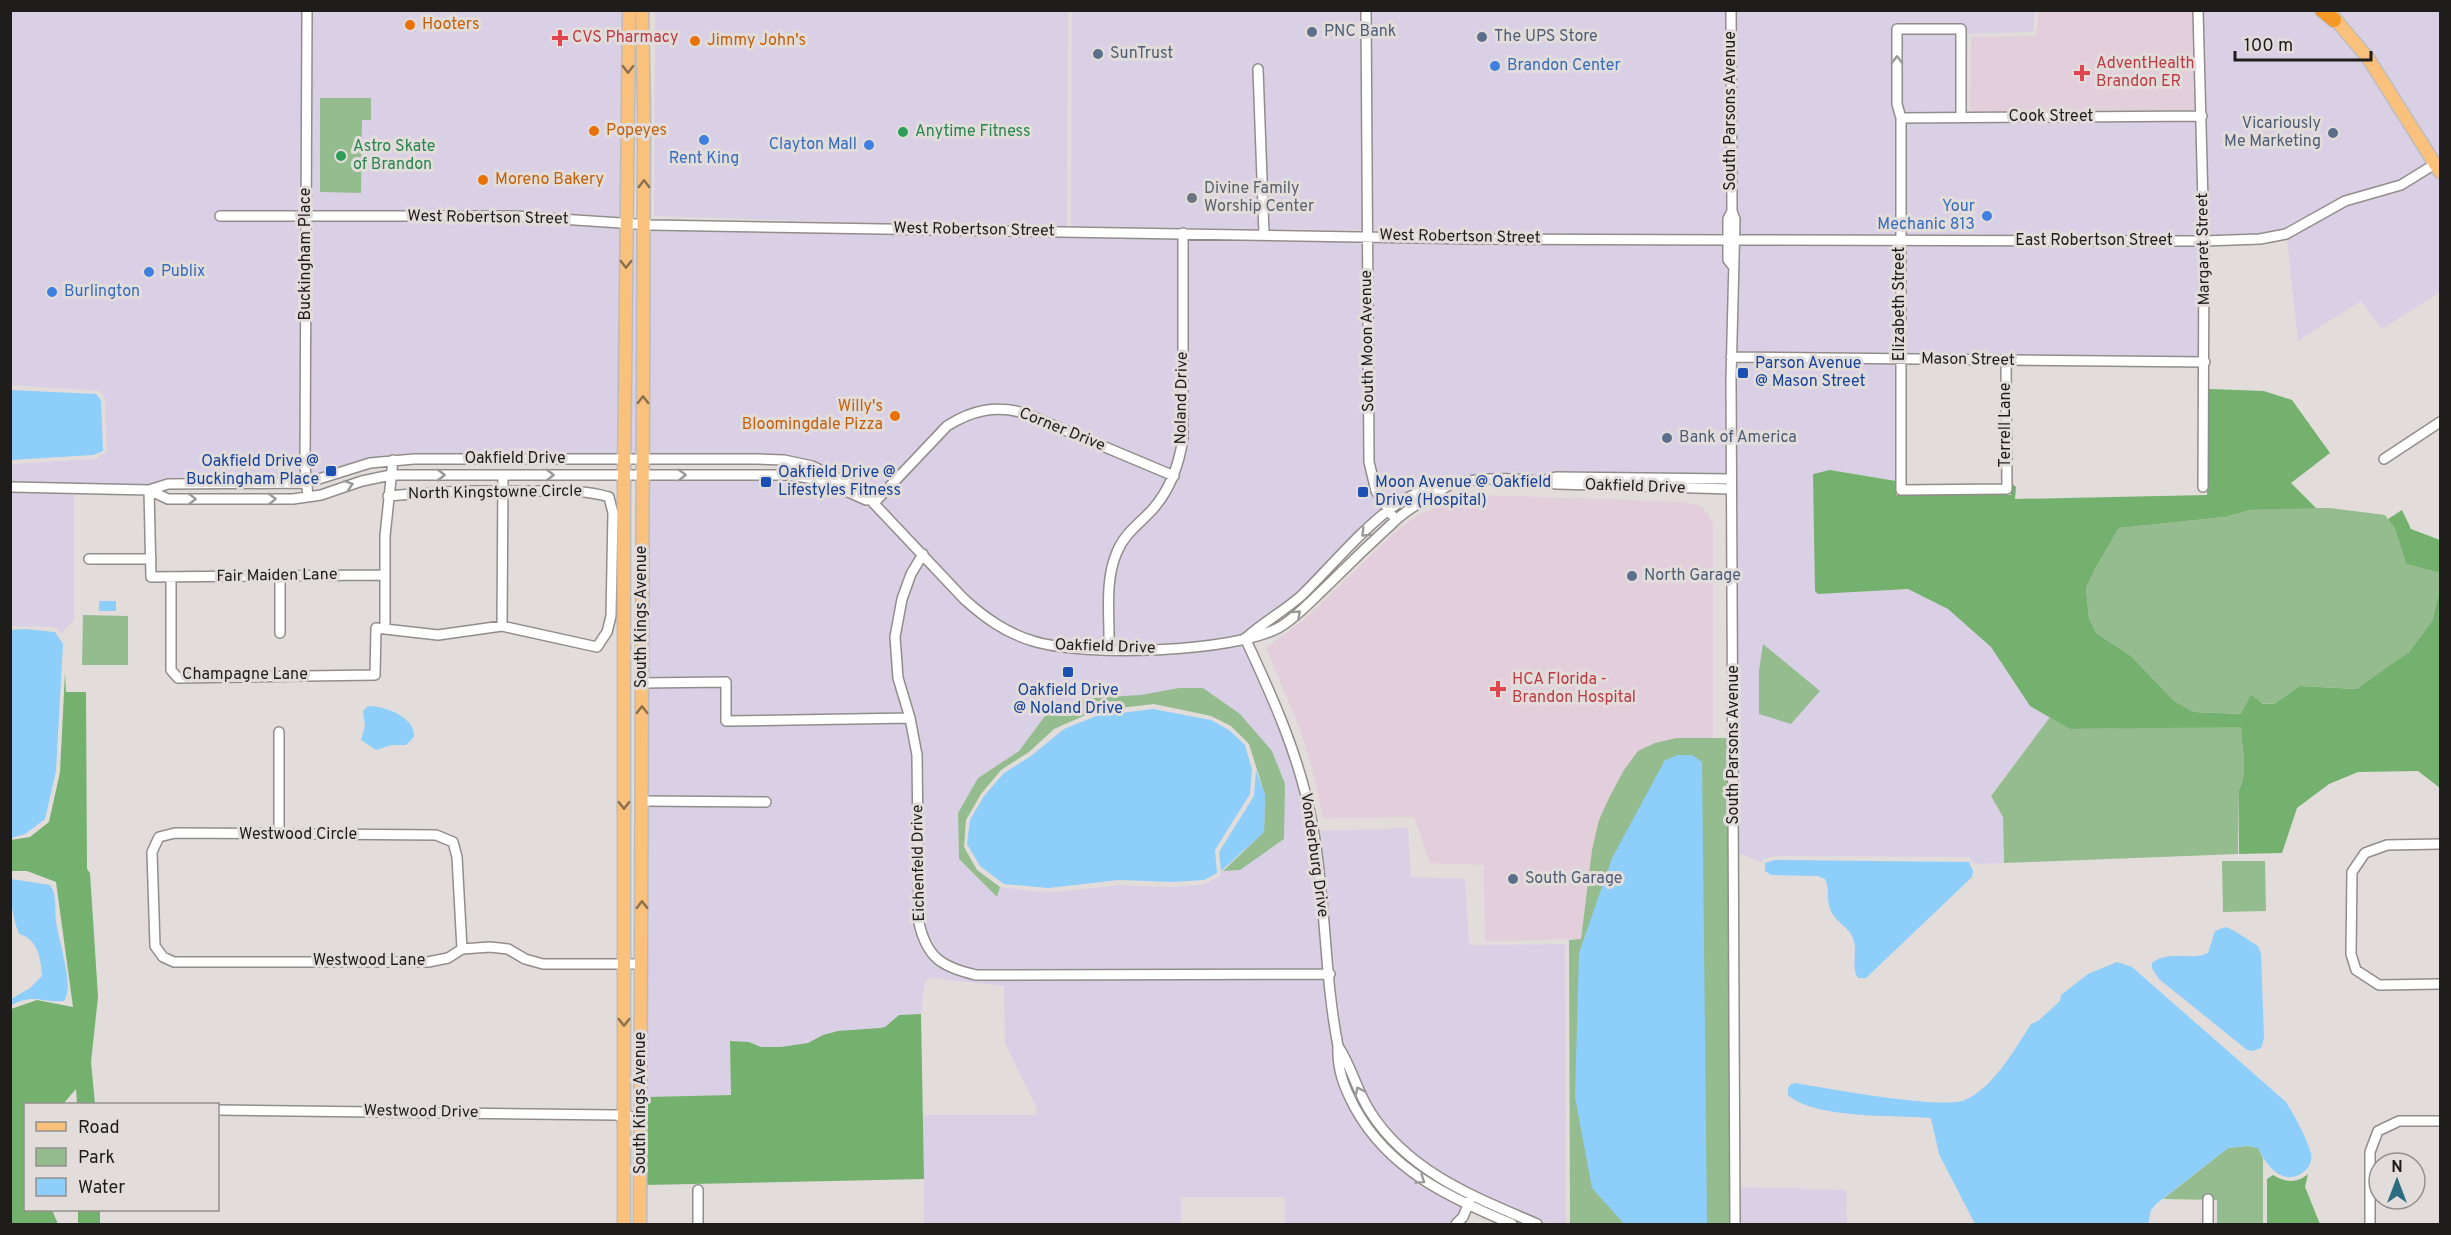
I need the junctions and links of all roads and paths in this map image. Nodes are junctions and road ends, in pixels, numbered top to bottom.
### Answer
1 (307, 10) edge
2 (629, 10) edge
3 (642, 10) edge
4 (1366, 10) edge
5 (1731, 10) edge
6 (2198, 10) edge
7 (2322, 10) edge
8 (2331, 15) edge
9 (1258, 69) dead end
10 (2202, 116) junction
11 (1961, 117) junction
12 (1901, 118) junction
13 (2438, 168) edge
14 (220, 216) dead end
15 (306, 216) junction
16 (627, 224) junction
17 (644, 225) junction
18 (1183, 233) junction
19 (1264, 234) junction
20 (1367, 235) junction
21 (1732, 240) junction
22 (1900, 240) junction
23 (2204, 241) junction
24 (1731, 357) junction
25 (1900, 359) junction
26 (2006, 360) junction
27 (2205, 362) junction
28 (2440, 422) edge
29 (624, 459) junction
30 (643, 459) junction
31 (2384, 459) dead end
32 (393, 460) junction
33 (391, 475) junction
34 (503, 475) junction
35 (624, 475) junction
36 (643, 476) junction
37 (1174, 476) junction
38 (1731, 478) junction
39 (1540, 481) junction
40 (306, 483) junction
41 (1450, 484) junction
42 (2203, 487) dead end
43 (10, 488) edge
44 (1731, 489) junction
45 (2007, 489) joint
46 (149, 490) junction
47 (504, 490) junction
48 (388, 496) junction
49 (308, 497) junction
50 (874, 503) junction
51 (1388, 511) junction
52 (1396, 520) junction
53 (624, 541) junction
54 (923, 554) junction
55 (89, 559) dead end
56 (151, 559) junction
57 (1334, 564) junction
58 (1342, 571) junction
59 (384, 574) junction
60 (171, 577) junction
61 (280, 577) junction
62 (502, 626) junction
63 (385, 629) junction
64 (280, 633) dead end
65 (1245, 638) junction
66 (1110, 649) junction
67 (642, 659) junction
68 (642, 683) junction
69 (910, 718) junction
70 (279, 732) dead end
71 (642, 801) junction
72 (766, 802) dead end
73 (279, 835) junction
74 (2440, 844) edge
75 (462, 948) junction
76 (163, 957) joint
77 (624, 964) junction
78 (642, 964) junction
79 (1329, 974) junction
80 (2440, 984) edge
81 (1338, 1047) junction
82 (219, 1110) edge
83 (624, 1117) junction
84 (641, 1118) junction
85 (2440, 1121) edge
86 (698, 1190) dead end
87 (1472, 1195) junction
88 (2208, 1199) dead end
89 (1468, 1205) junction
90 (624, 1224) edge
91 (640, 1224) edge
92 (698, 1224) edge
93 (1456, 1224) edge
94 (1512, 1224) edge
95 (1537, 1224) edge
96 (1735, 1224) edge
97 (2208, 1224) edge
98 (2370, 1224) edge

1 - 15 street, Buckingham Place
2 -> 16 main road, South Kings Avenue
17 -> 3 main road, South Kings Avenue
4 - 20 street, South Moon Avenue
5 - 21 street, South Parsons Avenue
6 - 10 street, Margaret Street
7 - 8 highway
8 - 13 main road
9 - 19 street
10 - 11 street, Cook Street
10 - 23 street, Margaret Street
11 - 12 street, Cook Street
12 -> 11 street, Elizabeth Street
12 - 22 street, Elizabeth Street
13 - 23 street, East Robertson Street
14 - 15 street, West Robertson Street
15 - 16 street, West Robertson Street
15 - 40 street, Buckingham Place
16 - 17 street, West Robertson Street
16 -> 29 main road, South Kings Avenue
17 - 18 street, West Robertson Street
30 -> 17 main road, South Kings Avenue
18 - 19 street, West Robertson Street
18 - 37 street, Noland Drive
19 - 20 street, West Robertson Street
20 - 21 street, West Robertson Street
20 - 51 street, South Moon Avenue
21 - 22 street, East Robertson Street
21 - 24 street, South Parsons Avenue
22 - 23 street, East Robertson Street
22 - 25 street, Elizabeth Street
23 - 27 street, Margaret Street
24 - 25 street, Mason Street
24 - 38 street, South Parsons Avenue
25 - 26 street, Mason Street
25 - 45 street, Elizabeth Street
26 - 27 street, Mason Street
26 - 45 street, Terrell Lane
27 - 42 street, Margaret Street
28 - 31 street
29 - 30 street, Oakfield Drive
29 - 32 street, Oakfield Drive
29 - 35 main road, South Kings Avenue
30 - 36 main road, South Kings Avenue
30 - 50 street, Oakfield Drive
32 - 33 street
32 - 40 street, Oakfield Drive
33 -> 34 street, Oakfield Drive
33 - 48 street
49 -> 33 street, Oakfield Drive
34 -> 35 street, Oakfield Drive
34 - 47 street
35 - 36 street, Oakfield Drive
35 - 53 main road, South Kings Avenue
36 -> 50 street, Oakfield Drive
36 - 67 main road, South Kings Avenue
37 - 50 street, Corner Drive
37 - 66 street, Noland Drive
38 - 39 street, Oakfield Drive
38 - 44 street, South Parsons Avenue
39 - 41 street, Oakfield Drive
39 - 44 street, Oakfield Drive
40 - 46 street, Oakfield Drive
40 - 49 street, Buckingham Place
41 - 51 street, Oakfield Drive
41 - 52 street, Oakfield Drive
43 - 46 street, Oakfield Drive
44 - 96 street, South Parsons Avenue
46 -> 49 street, Oakfield Drive
46 - 56 street
47 - 48 street, North Kingstowne Circle
47 - 62 street
47 - 62 street, North Kingstowne Circle
48 - 59 street, North Kingstowne Circle
50 - 54 street, Oakfield Drive
51 - 52 street, South Moon Avenue
51 -> 57 street, Oakfield Drive
52 - 58 street, Oakfield Drive
53 - 67 main road
53 -> 77 main road, South Kings Avenue
54 - 66 street, Oakfield Drive
54 - 69 street, Eichenfeld Drive
55 - 56 street
56 - 60 street
57 - 58 street
57 - 65 street, Oakfield Drive
65 -> 58 street, Oakfield Drive
59 - 61 street, Fair Maiden Lane
59 - 63 street, Champagne Lane
60 - 61 street, Fair Maiden Lane
60 - 63 street, Champagne Lane
61 - 64 street
62 - 63 street
65 - 66 street, Oakfield Drive
65 - 79 street, Vonderburg Drive
67 - 68 main road, South Kings Avenue
68 - 69 street
71 -> 68 main road, South Kings Avenue
69 - 79 street, Eichenfeld Drive
70 - 73 street
71 - 72 street
78 -> 71 main road, South Kings Avenue
73 - 75 street, Westwood Circle
73 - 76 street, Westwood Circle
74 - 80 street
75 - 76 street, Westwood Lane
75 - 77 street, Westwood Lane
77 - 78 street, Westwood Lane
77 -> 83 main road, South Kings Avenue
78 - 84 main road, South Kings Avenue
79 - 81 street, Vonderburg Drive
87 -> 81 street, Vonderburg Drive
81 -> 89 street, Vonderburg Drive
82 - 83 street, Westwood Drive
83 - 84 street, Westwood Drive
83 - 90 main road, South Kings Avenue
84 - 91 main road, South Kings Avenue
85 - 98 street
86 - 92 street
87 - 89 street
87 - 95 street, Vonderburg Drive
88 - 97 street
89 - 93 street
89 - 94 street, Vonderburg Drive

